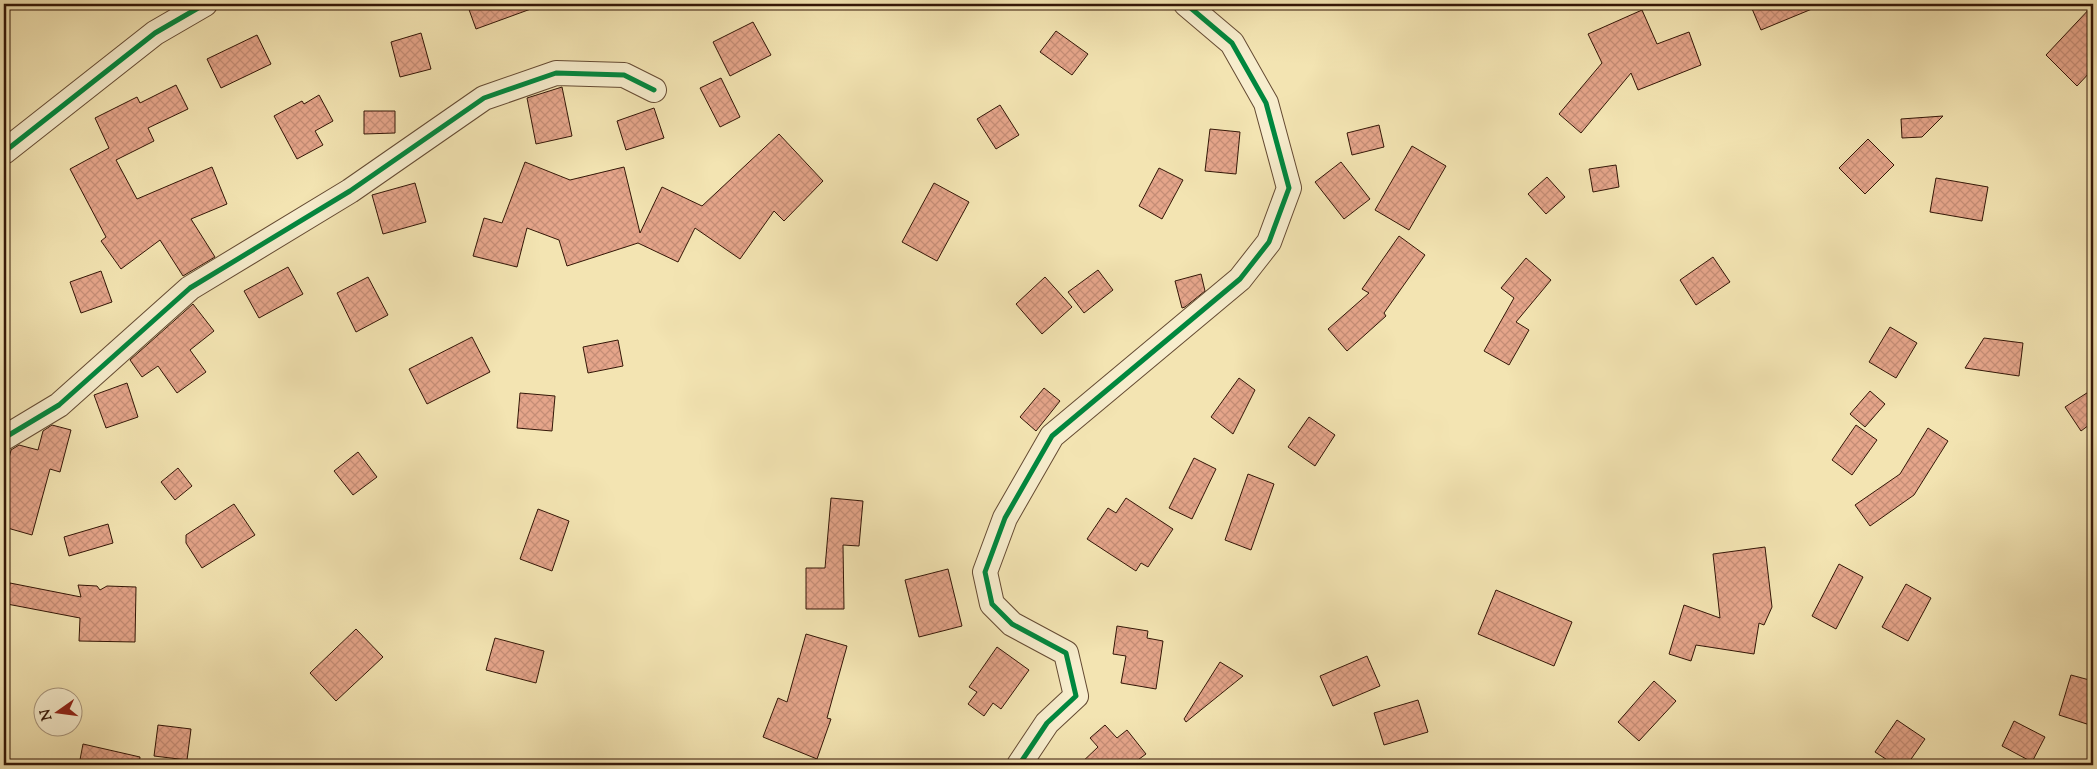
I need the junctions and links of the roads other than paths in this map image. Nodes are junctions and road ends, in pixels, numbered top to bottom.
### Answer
1 (204, 4) edge
2 (1186, 4) edge
3 (654, 90) dead end
4 (4, 152) edge
5 (4, 438) edge
6 (1019, 765) edge

1 - 4 street
2 - 6 street
3 - 5 street

